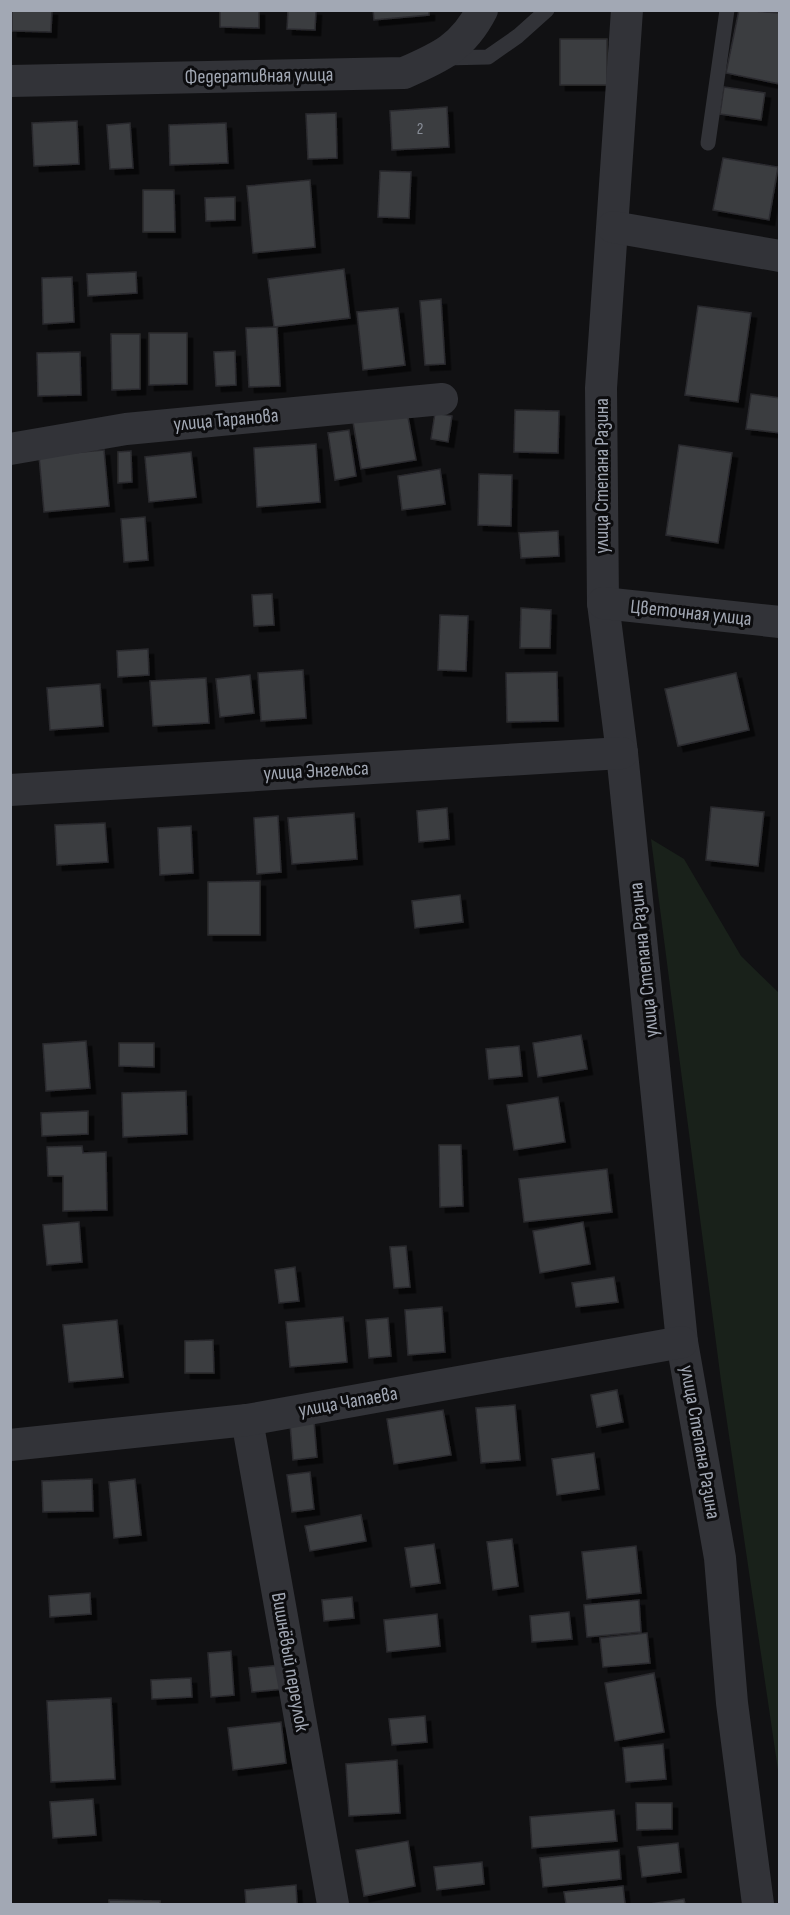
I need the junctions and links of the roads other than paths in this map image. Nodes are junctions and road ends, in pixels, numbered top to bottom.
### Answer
1 (482, 10) edge
2 (547, 10) edge
3 (627, 10) edge
4 (727, 10) edge
5 (438, 58) junction
6 (10, 81) edge
7 (708, 143) dead end
8 (613, 227) junction
9 (780, 256) edge
10 (442, 399) dead end
11 (10, 449) edge
12 (603, 603) junction
13 (780, 622) edge
14 (622, 753) junction
15 (10, 790) edge
16 (682, 1342) junction
17 (247, 1420) junction
18 (10, 1445) edge
19 (333, 1905) edge
20 (758, 1905) edge

1 - 5 street, Федеративная улица
2 - 5 lane
3 - 8 street, улица Степана Разина
4 - 7 lane
5 - 6 street, Федеративная улица
8 - 9 street
8 - 12 street, улица Степана Разина
10 - 11 street, улица Таранова
12 - 13 street, Цветочная улица
12 - 14 street, улица Степана Разина
14 - 15 street, улица Энгельса
14 - 16 street, улица Степана Разина
16 - 17 street, улица Чапаева
16 - 20 street, улица Степана Разина
17 - 18 street, улица Чапаева
17 - 19 street, Вишнёвый переулок

